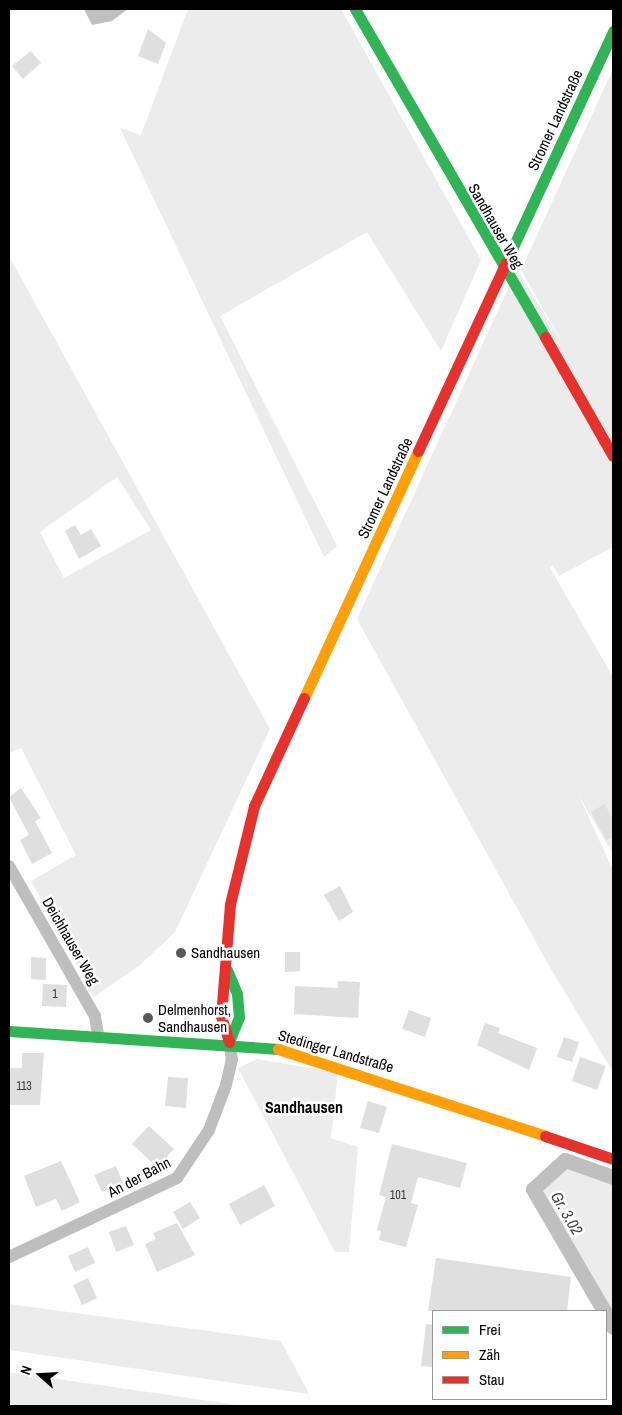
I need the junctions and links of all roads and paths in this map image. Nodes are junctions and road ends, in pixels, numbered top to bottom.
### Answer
1 (355, 9) edge
2 (613, 31) edge
3 (503, 269) junction
4 (613, 456) edge
5 (9, 866) edge
6 (227, 970) junction
7 (9, 1031) edge
8 (98, 1035) junction
9 (229, 1042) junction
10 (613, 1159) edge
11 (9, 1257) edge

1 - 3 main road, Sandhauser Weg
2 - 3 main road, Stromer Landstraße
3 - 4 main road, Sandhauser Weg
3 - 6 main road, Stromer Landstraße
5 - 8 street, Deichhauser Weg
6 - 9 main road, Stromer Landstraße
6 - 9 main road, Stromer Landstraße
7 - 8 main road, Stedinger Landstraße
8 - 9 main road, Stedinger Landstraße
9 - 10 main road, Stedinger Landstraße
9 - 11 street, An der Bahn

